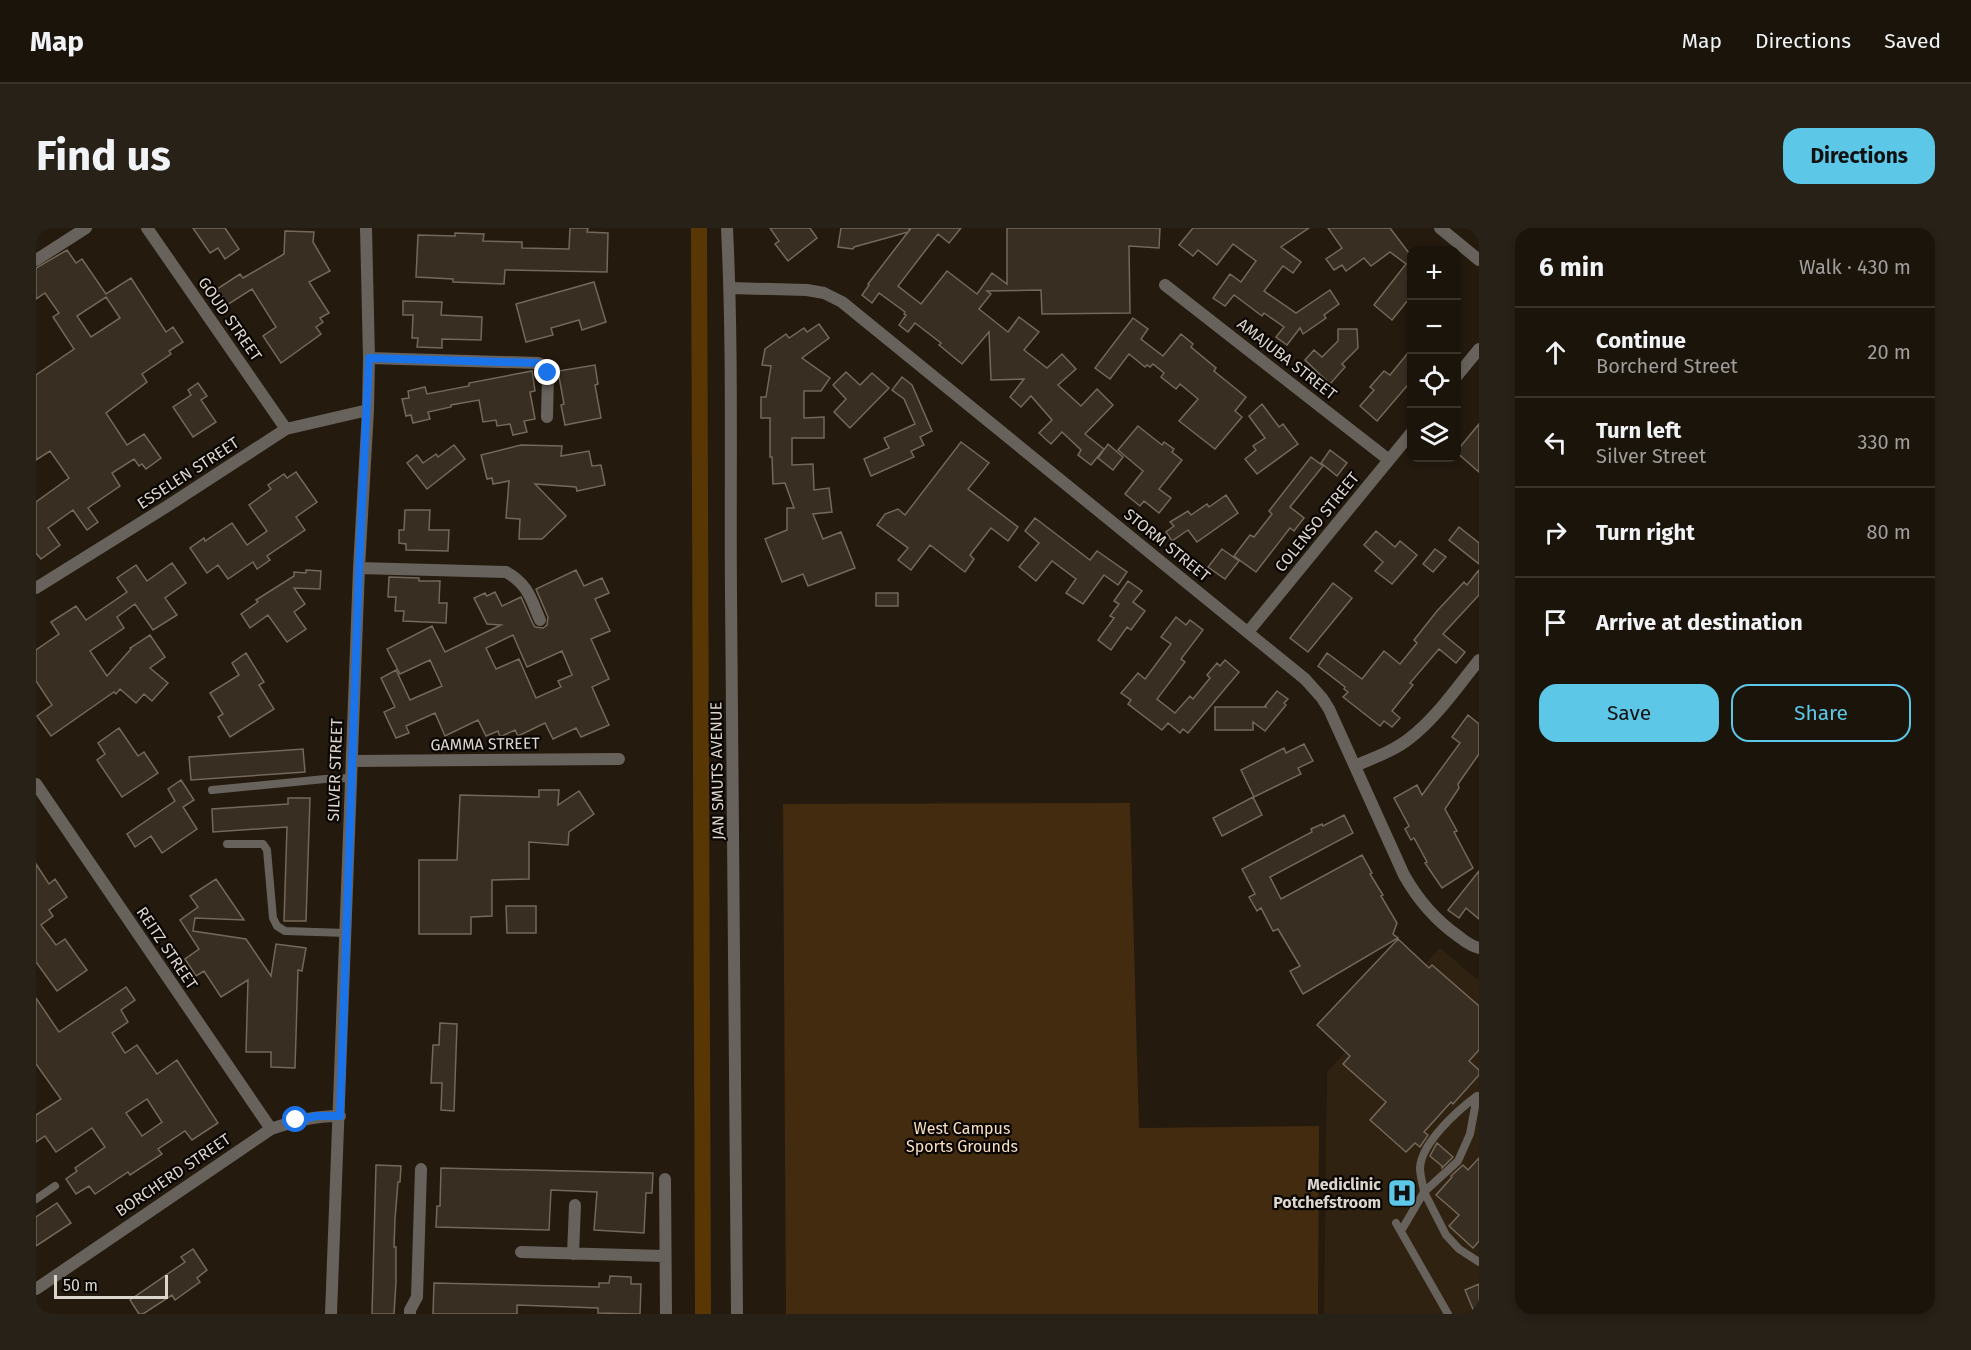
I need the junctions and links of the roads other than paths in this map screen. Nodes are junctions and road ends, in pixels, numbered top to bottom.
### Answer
1 (86, 228) edge
2 (147, 228) edge
3 (366, 228) edge
4 (727, 228) edge
5 (1440, 228) edge
6 (36, 260) edge
7 (1479, 260) edge
8 (1166, 285) dead end
9 (730, 288) junction
10 (1479, 350) edge
11 (369, 358) junction
12 (1461, 371) edge
13 (368, 410) junction
14 (547, 417) dead end
15 (286, 429) junction
16 (1407, 438) edge
17 (1389, 460) junction
18 (359, 568) junction
19 (36, 588) edge
20 (540, 620) dead end
21 (1248, 632) junction
22 (1479, 660) edge
23 (619, 759) dead end
24 (352, 761) junction
25 (1355, 766) junction
26 (351, 778) junction
27 (36, 786) edge
28 (212, 790) dead end
29 (227, 844) dead end
30 (345, 933) junction
31 (1479, 948) edge
32 (1478, 1095) edge
33 (340, 1116) junction
34 (270, 1130) junction
35 (421, 1169) dead end
36 (665, 1179) dead end
37 (55, 1186) dead end
38 (1424, 1192) junction
39 (36, 1199) edge
40 (575, 1205) dead end
41 (1396, 1223) dead end
42 (1401, 1231) junction
43 (521, 1252) dead end
44 (573, 1254) junction
45 (664, 1256) junction
46 (1479, 1262) edge
47 (36, 1289) edge
48 (331, 1314) edge
49 (410, 1314) edge
50 (666, 1314) edge
51 (737, 1314) edge
52 (1448, 1314) edge

1 - 6 street
2 - 15 street, GOUD STREET
3 - 11 street, SILVER STREET
4 - 9 street, JAN SMUTS AVENUE
5 - 7 street
8 - 17 street, AMAJUBA STREET
9 - 21 street, STORM STREET
9 - 51 street, JAN SMUTS AVENUE
10 - 12 street
11 - 13 street, SILVER STREET
11 - 14 street
13 - 15 street, ESSELEN STREET
13 - 18 street, SILVER STREET
15 - 19 street, ESSELEN STREET
16 - 17 street, COLENSO STREET
17 - 21 street, COLENSO STREET
18 - 20 street
18 - 24 street, SILVER STREET
21 - 25 street, STORM STREET
22 - 25 street
23 - 24 street, GAMMA STREET
24 - 26 street, SILVER STREET
25 - 31 street, STORM STREET
26 - 28 lane
26 - 30 street, SILVER STREET
27 - 34 street, REITZ STREET
29 - 30 lane
30 - 33 street, SILVER STREET
32 - 38 lane
32 - 38 lane
33 - 34 street, BORCHERD STREET
33 - 48 street, SILVER STREET
34 - 47 street, BORCHERD STREET
35 - 49 street
36 - 45 street
37 - 39 lane
38 - 42 lane
38 - 46 lane
40 - 44 street
41 - 42 lane
42 - 52 lane
43 - 44 street
44 - 45 street
45 - 50 street

